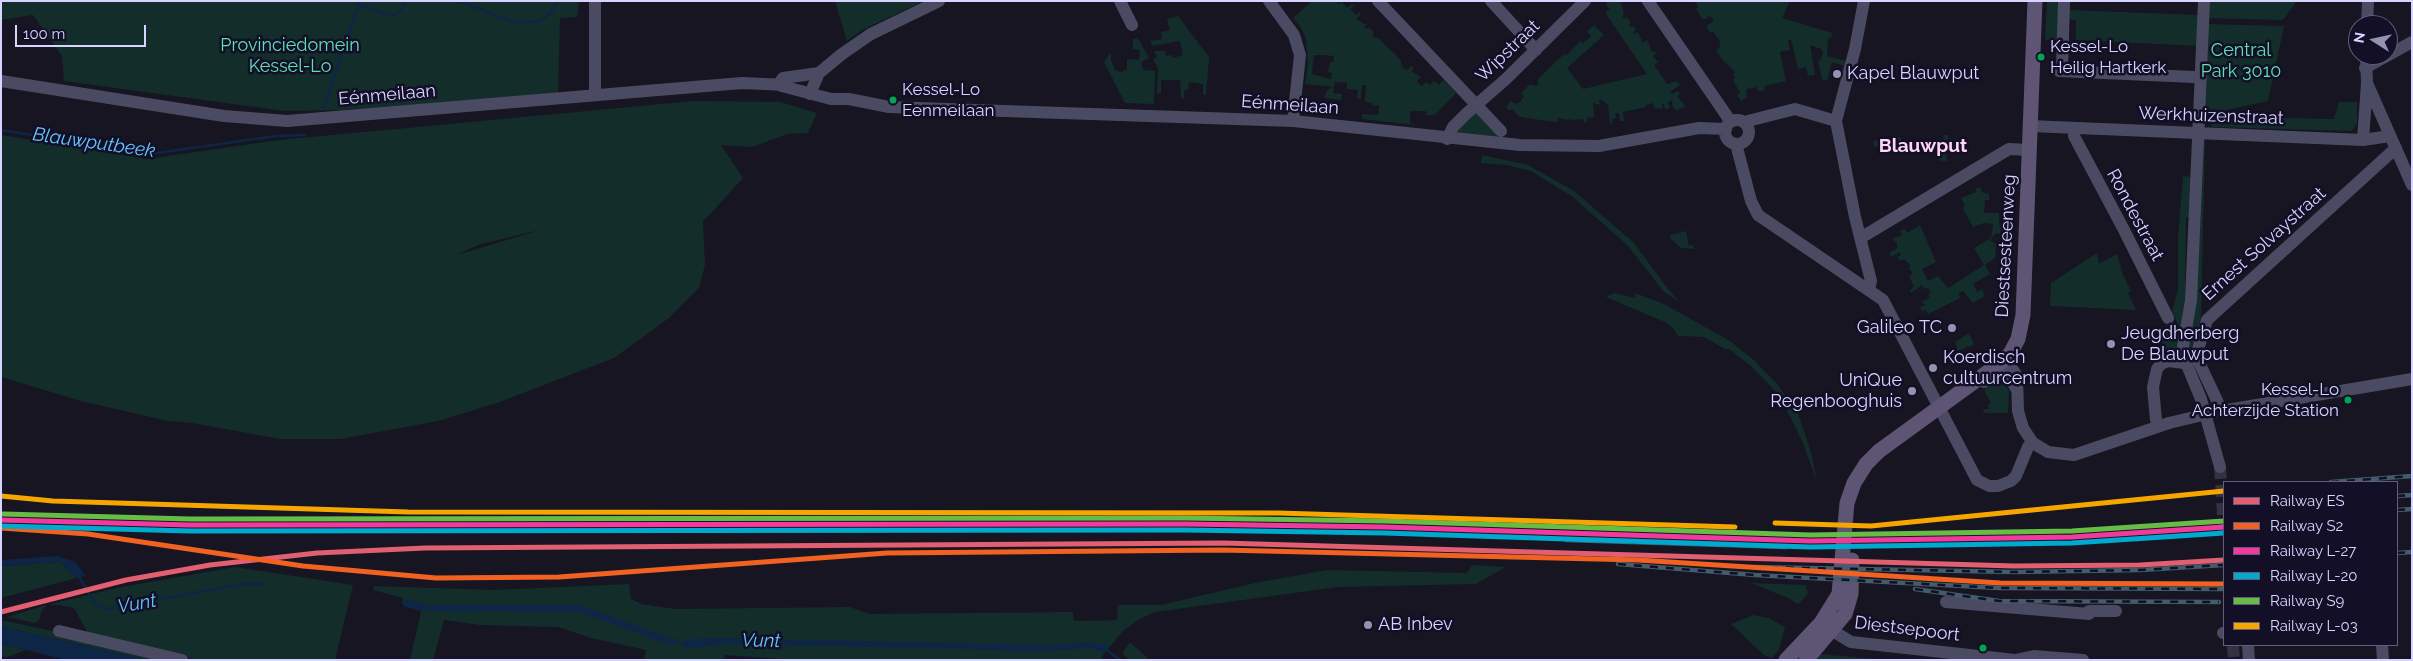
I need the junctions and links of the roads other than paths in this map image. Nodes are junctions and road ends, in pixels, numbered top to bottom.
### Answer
1 (595, 1) edge
2 (939, 1) edge
3 (1120, 1) edge
4 (1269, 1) edge
5 (1378, 1) edge
6 (1491, 1) edge
7 (1585, 1) edge
8 (1648, 1) edge
9 (1864, 1) edge
10 (2035, 1) edge
11 (2064, 1) edge
12 (2204, 1) edge
13 (2368, 1) edge
14 (2367, 15) edge
15 (1132, 25) dead end
16 (2412, 42) edge
17 (1536, 50) junction
18 (2365, 65) edge
19 (2365, 68) junction
20 (819, 73) junction
21 (2194, 77) dead end
22 (1, 81) edge
23 (783, 81) junction
24 (2367, 83) junction
25 (811, 90) junction
26 (595, 95) junction
27 (1476, 105) junction
28 (1721, 108) junction
29 (1293, 121) junction
30 (1836, 121) junction
31 (1744, 122) junction
32 (1728, 125) junction
33 (2030, 126) junction
34 (1709, 127) junction
35 (2074, 128) junction
36 (1501, 131) dead end
37 (2200, 133) junction
38 (2390, 136) junction
39 (1447, 139) junction
40 (2363, 140) junction
41 (1740, 144) junction
42 (2396, 148) junction
43 (2030, 150) junction
44 (2412, 185) edge
45 (1862, 237) junction
46 (1869, 289) junction
47 (2168, 318) dead end
48 (2005, 358) junction
49 (2184, 363) junction
50 (2412, 379) edge
51 (1976, 382) junction
52 (2019, 392) junction
53 (1939, 408) junction
54 (2219, 412) junction
55 (2163, 422) junction
56 (2033, 443) junction
57 (2220, 467) tunnel mouth
58 (1946, 602) dead end
59 (2116, 611) dead end
60 (1827, 627) junction
61 (59, 631) dead end
62 (2248, 646) edge
63 (2382, 646) edge
64 (182, 660) edge
65 (1786, 660) edge
66 (1806, 660) edge
67 (2083, 660) edge
68 (2249, 660) edge
69 (2383, 660) edge

1 - 26 street
2 - 20 street
3 - 15 street
4 - 29 street
5 - 27 street
6 - 17 street
7 - 17 street, Wipstraat
8 - 28 street
9 - 30 street
10 - 33 main road, Diestsesteenweg
11 - 21 street
12 - 37 street
13 - 14 street
16 - 19 street
17 - 27 street, Wipstraat
18 - 19 street
19 - 24 street
20 - 23 street
20 - 25 street
22 - 26 street, Eénmeilaan
23 - 25 street, Eénmeilaan
23 - 26 street, Eénmeilaan
24 - 38 street
24 - 40 street
25 - 29 street, Eénmeilaan
27 - 36 street, Wipstraat
27 - 39 street, Wipstraat
28 - 32 street
28 - 34 street
29 - 39 street, Eénmeilaan
30 - 31 street
30 - 45 street
31 - 32 street
31 - 41 street
32 - 34 street, Eénmeilaan
32 - 41 street
33 - 35 street, Werkhuizenstraat
33 - 43 main road, Diestsesteenweg
34 - 39 street, Eénmeilaan
35 - 37 street, Werkhuizenstraat
35 - 47 street, Rondestraat
37 - 40 street, Werkhuizenstraat
37 - 49 street
38 - 40 street, Werkhuizenstraat
38 - 42 street
41 - 46 street
42 - 44 street
42 - 54 street, Ernest Solvaystraat
43 - 45 street
43 - 48 main road, Diestsesteenweg
45 - 46 street
46 - 53 street
48 - 51 main road, Diestsesteenweg
48 - 52 street
49 - 55 street
49 - 57 street
50 - 54 street
51 - 52 street
51 - 53 main road, Diestsesteenweg
52 - 56 street
53 - 56 street
53 - 60 main road, Diestsesteenweg
54 - 55 street, bridge
55 - 56 street
58 - 59 street
60 - 65 main road
60 - 66 main road
60 - 67 street, Diestsepoort
61 - 64 street
62 - 68 street
63 - 69 street

